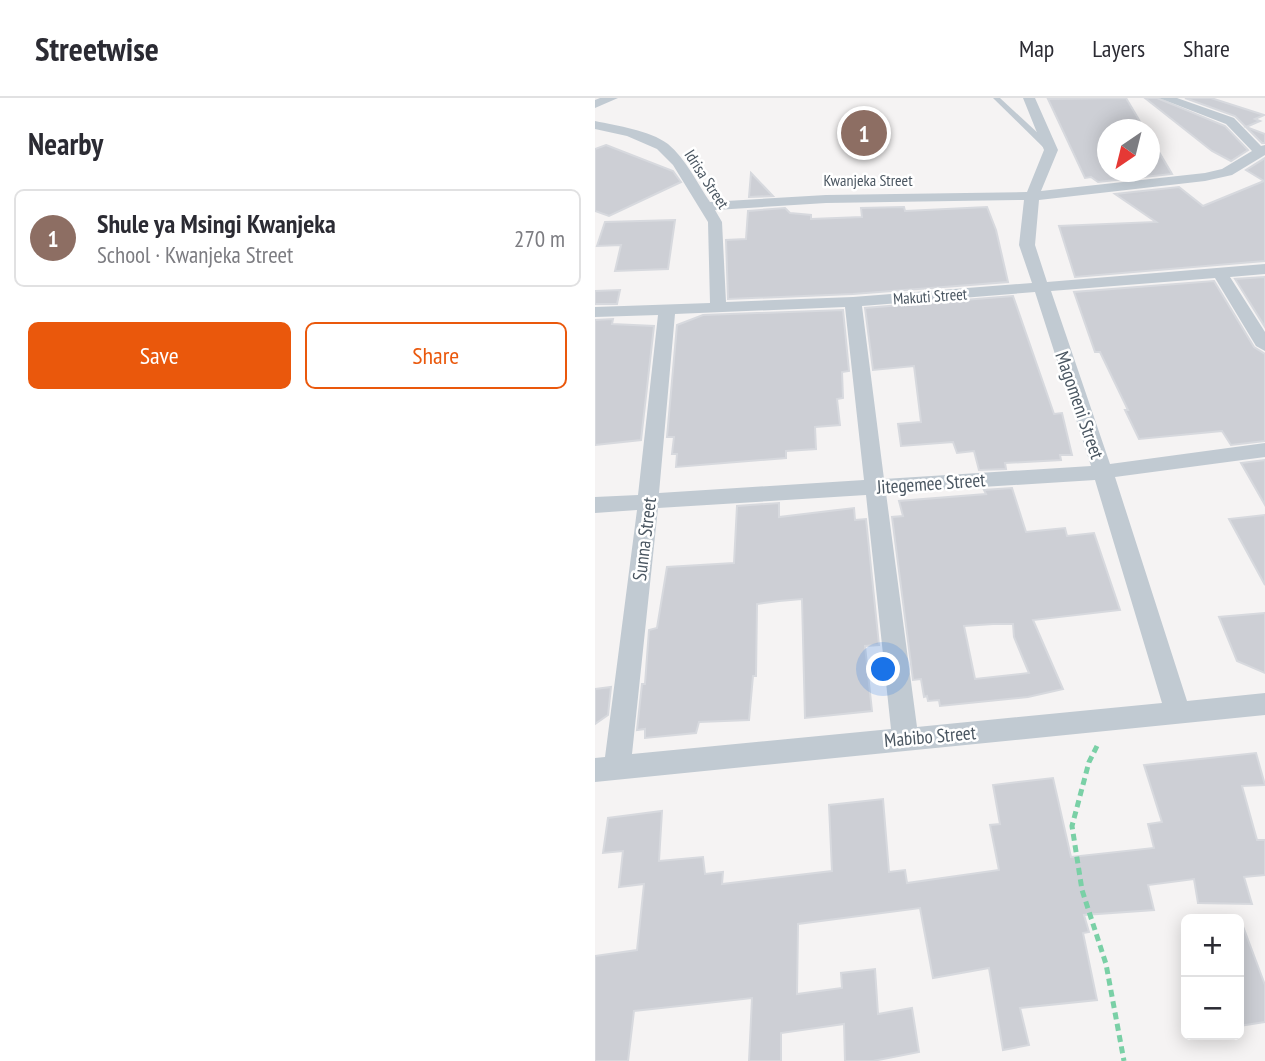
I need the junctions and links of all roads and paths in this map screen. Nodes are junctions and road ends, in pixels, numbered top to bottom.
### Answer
1 (612, 98) edge
2 (996, 98) edge
3 (1029, 98) edge
4 (1168, 98) edge
5 (595, 104) edge
6 (595, 125) edge
7 (1051, 150) junction
8 (1263, 151) edge
9 (1032, 196) junction
10 (704, 207) junction
11 (1265, 270) edge
12 (1219, 271) junction
13 (1040, 288) junction
14 (853, 302) junction
15 (718, 306) junction
16 (667, 310) junction
17 (595, 312) edge
18 (1265, 346) edge
19 (1265, 450) edge
20 (1103, 472) junction
21 (875, 486) junction
22 (648, 504) junction
23 (595, 505) edge
24 (1265, 704) edge
25 (1178, 713) junction
26 (1100, 720) junction
27 (905, 738) junction
28 (606, 769) edge
29 (1124, 1061) edge

1 - 5 street
2 - 7 lane
3 - 7 street
4 - 8 street
6 - 10 street, Idrisa Street
7 - 9 street, Magomeni Street
8 - 9 street, Kwanjeka Street
9 - 10 street, Kwanjeka Street
9 - 13 street, Magomeni Street
10 - 15 street, Idrisa Street
11 - 12 street, Makuti Street
12 - 13 street, Makuti Street
12 - 18 street
13 - 14 street, Makuti Street
13 - 20 street, Magomeni Street
14 - 15 street, Makuti Street
14 - 21 street
15 - 16 street, Makuti Street
16 - 17 street, Makuti Street
16 - 22 street, Sunna Street
19 - 20 street, Jitegemee Street
20 - 21 street, Jitegemee Street
20 - 25 street, Magomeni Street
21 - 22 street, Jitegemee Street
21 - 27 street
22 - 23 street, Jitegemee Street
22 - 28 street, Sunna Street
24 - 25 street, Mabibo Street
25 - 26 street, Mabibo Street
26 - 27 street, Mabibo Street
26 - 29 path
27 - 28 street, Mabibo Street

